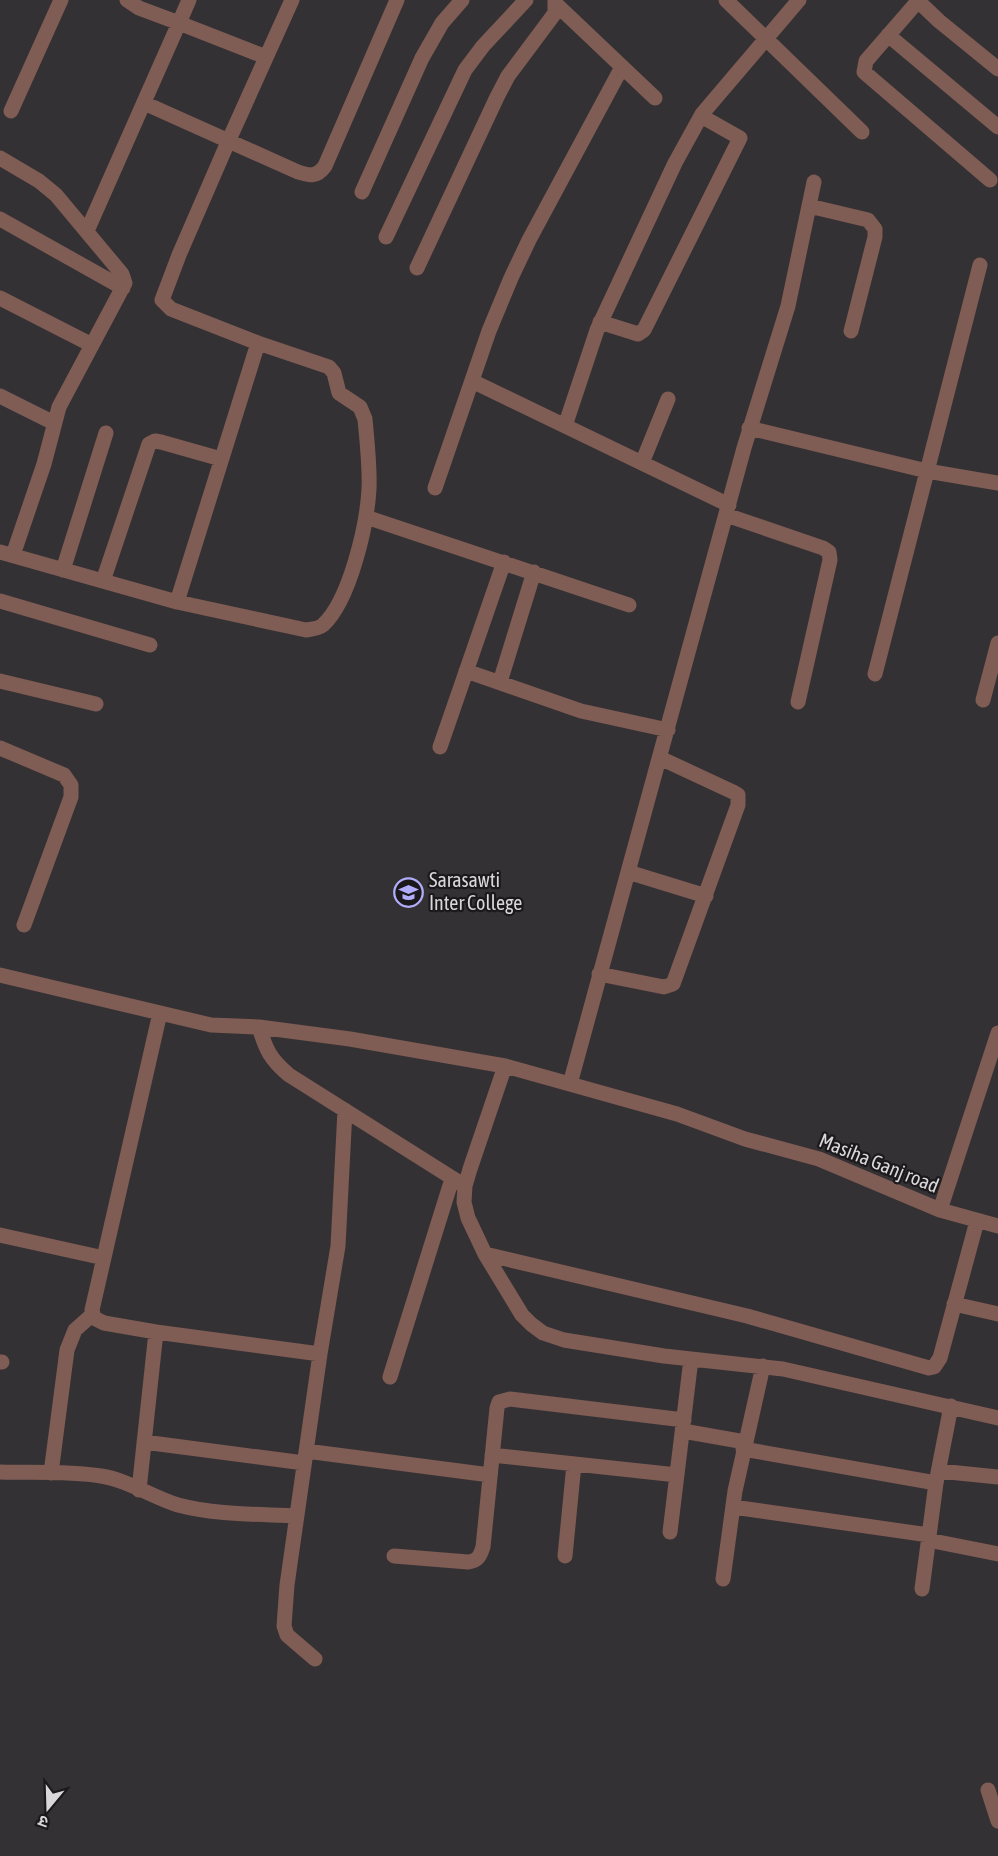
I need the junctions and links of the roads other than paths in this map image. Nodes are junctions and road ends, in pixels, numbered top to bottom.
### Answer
1 (60, 0) edge
2 (127, 0) edge
3 (189, 0) edge
4 (292, 0) edge
5 (397, 0) edge
6 (462, 0) edge
7 (526, 0) edge
8 (726, 0) edge
9 (799, 0) edge
10 (917, 0) edge
11 (556, 2) edge
12 (179, 23) junction
13 (888, 35) junction
14 (766, 39) junction
15 (266, 57) junction
16 (622, 67) junction
17 (998, 69) edge
18 (655, 98) dead end
19 (144, 103) junction
20 (11, 111) dead end
21 (701, 116) junction
22 (998, 127) edge
23 (862, 132) dead end
24 (228, 142) junction
25 (0, 158) edge
26 (990, 180) dead end
27 (814, 182) dead end
28 (362, 192) dead end
29 (809, 206) junction
30 (0, 219) edge
31 (87, 231) junction
32 (386, 237) dead end
33 (980, 265) dead end
34 (417, 268) dead end
35 (123, 288) junction
36 (0, 298) edge
37 (600, 322) junction
38 (851, 331) dead end
39 (258, 343) junction
40 (92, 345) junction
41 (472, 381) junction
42 (0, 396) edge
43 (668, 399) dead end
44 (54, 423) junction
45 (565, 426) junction
46 (749, 428) junction
47 (106, 433) dead end
48 (221, 459) junction
49 (642, 463) junction
50 (927, 471) junction
51 (998, 483) edge
52 (435, 488) dead end
53 (727, 510) junction
54 (366, 517) junction
55 (7, 554) edge
56 (504, 562) junction
57 (63, 570) junction
58 (534, 572) junction
59 (103, 581) junction
60 (0, 601) edge
61 (177, 602) junction
62 (628, 605) dead end
63 (998, 643) edge
64 (150, 645) dead end
65 (466, 671) junction
66 (875, 674) dead end
67 (0, 681) edge
68 (500, 682) junction
69 (983, 700) dead end
70 (798, 702) dead end
71 (96, 704) dead end
72 (668, 730) junction
73 (440, 747) dead end
74 (0, 748) edge
75 (660, 758) junction
76 (628, 872) junction
77 (706, 896) junction
78 (24, 925) dead end
79 (599, 974) junction
80 (2, 980) edge
81 (160, 1013) junction
82 (258, 1027) junction
83 (998, 1033) edge
84 (505, 1066) junction
85 (570, 1084) junction
86 (345, 1110) junction
87 (459, 1183) junction
88 (940, 1210) junction
89 (977, 1221) junction
90 (998, 1226) edge
91 (0, 1235) edge
92 (485, 1254) junction
93 (104, 1258) junction
94 (954, 1304) junction
95 (93, 1314) junction
96 (998, 1314) edge
97 (156, 1332) junction
98 (320, 1354) junction
99 (691, 1359) junction
100 (763, 1366) junction
101 (390, 1377) dead end
102 (951, 1406) junction
103 (998, 1418) edge
104 (683, 1425) junction
105 (144, 1442) junction
106 (744, 1445) junction
107 (492, 1455) junction
108 (305, 1457) junction
109 (574, 1464) junction
110 (0, 1472) edge
111 (51, 1473) junction
112 (490, 1475) junction
113 (677, 1475) junction
114 (938, 1477) junction
115 (998, 1477) edge
116 (139, 1490) junction
117 (733, 1507) junction
118 (297, 1516) junction
119 (670, 1532) dead end
120 (929, 1538) junction
121 (998, 1554) edge
122 (394, 1556) dead end
123 (566, 1556) dead end
124 (723, 1579) dead end
125 (922, 1589) dead end
126 (315, 1659) dead end
127 (988, 1790) dead end
128 (998, 1821) edge

1 - 20 street
2 - 12 street
3 - 12 street
4 - 15 street
5 - 24 street
6 - 28 street
7 - 32 street
8 - 14 street
9 - 14 street
10 - 13 street
10 - 17 street
11 - 16 street
11 - 34 street
12 - 15 street
12 - 19 street
13 - 22 street
13 - 26 street
14 - 21 street
14 - 23 street
15 - 24 street
16 - 18 street
16 - 41 street
19 - 24 street
19 - 31 street
21 - 37 street
21 - 37 street
24 - 39 street
25 - 31 street
27 - 29 street
29 - 38 street
29 - 46 street
30 - 35 street
31 - 35 street
33 - 50 street
35 - 40 street
36 - 40 street
37 - 45 street
39 - 48 street
39 - 54 street
40 - 44 street
41 - 45 street
41 - 52 street
42 - 44 street
43 - 49 street
44 - 55 street
45 - 49 street
46 - 50 street
46 - 53 street
47 - 57 street
48 - 59 street
48 - 61 street
49 - 53 street
50 - 51 street
50 - 66 street
53 - 70 street
53 - 72 street
54 - 56 street
54 - 61 street
55 - 57 street
56 - 58 street
56 - 65 street
57 - 59 street
58 - 62 street
58 - 68 street
59 - 61 street
60 - 64 street
63 - 69 street
65 - 68 street
65 - 73 street
67 - 71 street
68 - 72 street
72 - 75 street
74 - 78 street
75 - 76 street
75 - 77 street
76 - 77 street
76 - 79 street
77 - 79 street
79 - 85 street
80 - 81 street, Masiha Ganj road
81 - 82 street, Masiha Ganj road
81 - 93 street
82 - 84 street, Masiha Ganj road
82 - 86 street
83 - 88 street
84 - 85 street, Masiha Ganj road
84 - 87 street
85 - 88 street, Masiha Ganj road
86 - 87 street
86 - 98 street
87 - 92 street
87 - 101 street
88 - 89 street, Masiha Ganj road
89 - 90 street, Masiha Ganj road
89 - 94 street
91 - 93 street
92 - 94 street
92 - 99 street
93 - 95 street
94 - 96 street
95 - 97 street
95 - 111 street
97 - 98 street
97 - 105 street
98 - 108 street
99 - 100 street
99 - 104 street
100 - 102 street
100 - 106 street
102 - 103 street
102 - 114 street
104 - 106 street
104 - 107 street
104 - 113 street
105 - 108 street
105 - 116 street
106 - 114 street
106 - 117 street
107 - 109 street
107 - 112 street
108 - 112 street
108 - 118 street
109 - 113 street
109 - 123 street
110 - 111 street
111 - 116 street
112 - 122 street
113 - 119 street
114 - 115 street
114 - 120 street
116 - 118 street
117 - 120 street
117 - 124 street
118 - 126 street
120 - 121 street
120 - 125 street
127 - 128 street

